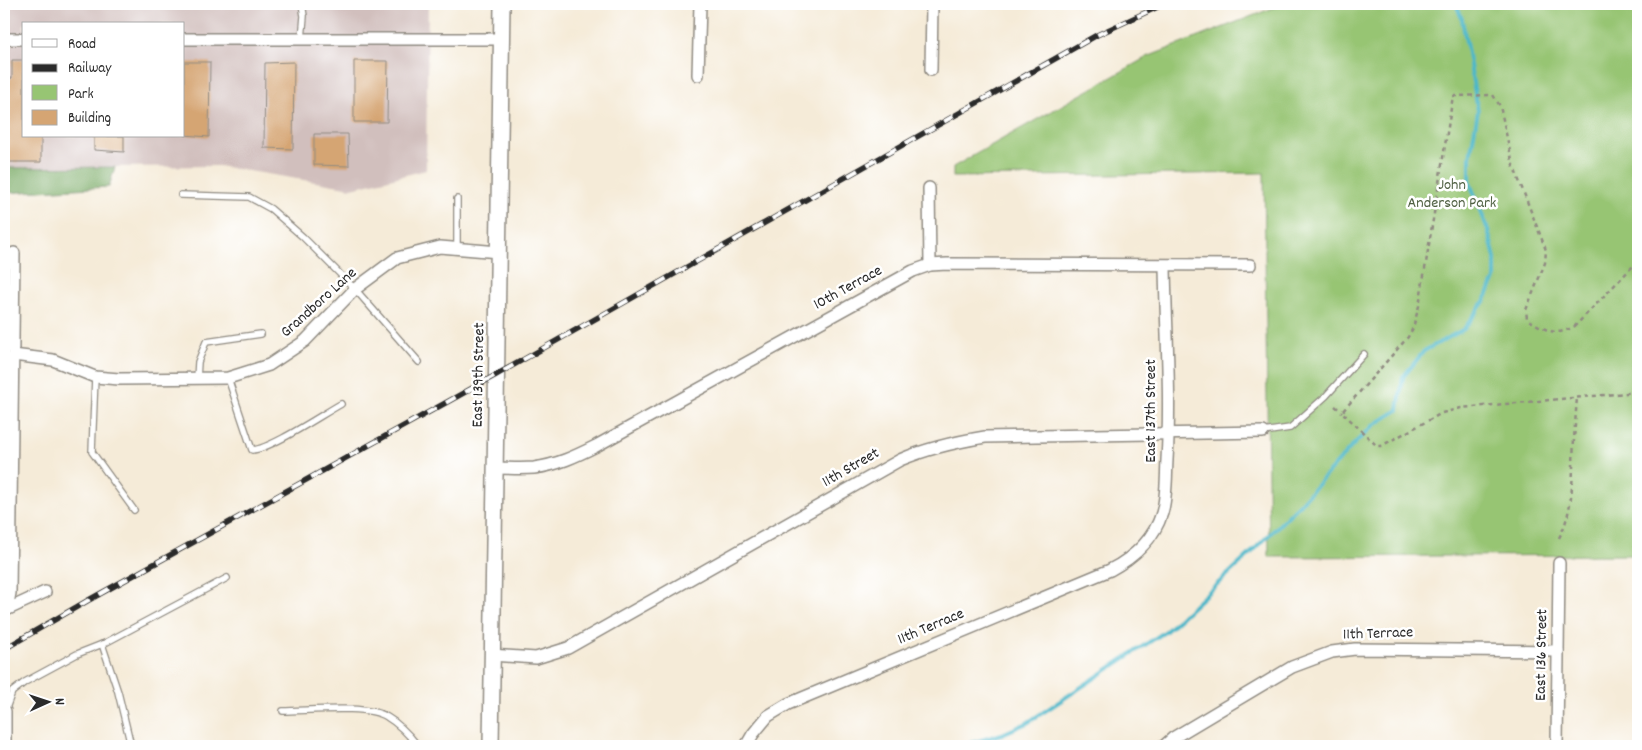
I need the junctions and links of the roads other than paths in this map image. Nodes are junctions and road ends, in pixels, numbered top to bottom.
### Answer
1 (302, 4) edge
2 (502, 4) edge
3 (700, 4) edge
4 (932, 4) edge
5 (4, 38) edge
6 (22, 38) edge
7 (185, 39) edge
8 (302, 39) junction
9 (501, 39) junction
10 (930, 70) dead end
11 (698, 75) dead end
12 (929, 188) dead end
13 (182, 195) dead end
14 (457, 199) dead end
15 (457, 249) junction
16 (499, 252) junction
17 (14, 253) dead end
18 (930, 265) junction
19 (1250, 265) dead end
20 (1165, 266) junction
21 (354, 289) junction
22 (261, 334) dead end
23 (1364, 354) dead end
24 (13, 355) junction
25 (418, 362) dead end
26 (94, 376) junction
27 (228, 378) junction
28 (197, 379) junction
29 (341, 404) dead end
30 (1263, 432) joint
31 (1169, 434) junction
32 (495, 468) junction
33 (134, 510) dead end
34 (1139, 550) joint
35 (1559, 563) dead end
36 (227, 578) dead end
37 (45, 592) dead end
38 (4, 610) edge
39 (102, 644) junction
40 (1558, 650) junction
41 (491, 655) junction
42 (5, 711) edge
43 (283, 711) dead end
44 (5, 746) edge
45 (131, 746) edge
46 (418, 746) edge
47 (491, 746) edge
48 (746, 746) edge
49 (1164, 746) edge
50 (1557, 746) edge

1 - 8 lane
2 - 9 street, East 139th Street
3 - 11 street
4 - 10 street
5 - 6 street
7 - 8 street
8 - 9 street
9 - 16 street, East 139th Street
12 - 18 street
13 - 21 lane
14 - 15 lane
15 - 16 street, Grandboro Lane
15 - 21 street, Grandboro Lane
16 - 32 street, East 139th Street
17 - 24 street
18 - 20 street, 10th Terrace
18 - 32 street, 10th Terrace
19 - 20 street, 10th Terrace
20 - 31 street, East 137th Street
21 - 25 lane
21 - 27 street, Grandboro Lane
22 - 28 lane
23 - 30 lane
24 - 26 street, Grandboro Lane
24 - 38 street
26 - 28 street, Grandboro Lane
26 - 33 lane
27 - 28 street, Grandboro Lane
27 - 29 lane
30 - 31 street, 11th Street
31 - 34 street, East 137th Street
31 - 41 street, 11th Street
32 - 41 street, East 139th Street
34 - 48 street, 11th Terrace
35 - 40 street, East 136 Street
36 - 39 lane
37 - 38 street
39 - 42 lane
39 - 45 lane
40 - 49 street, 11th Terrace
40 - 50 street, East 136 Street
41 - 47 street, East 139th Street
42 - 44 street
43 - 46 lane

